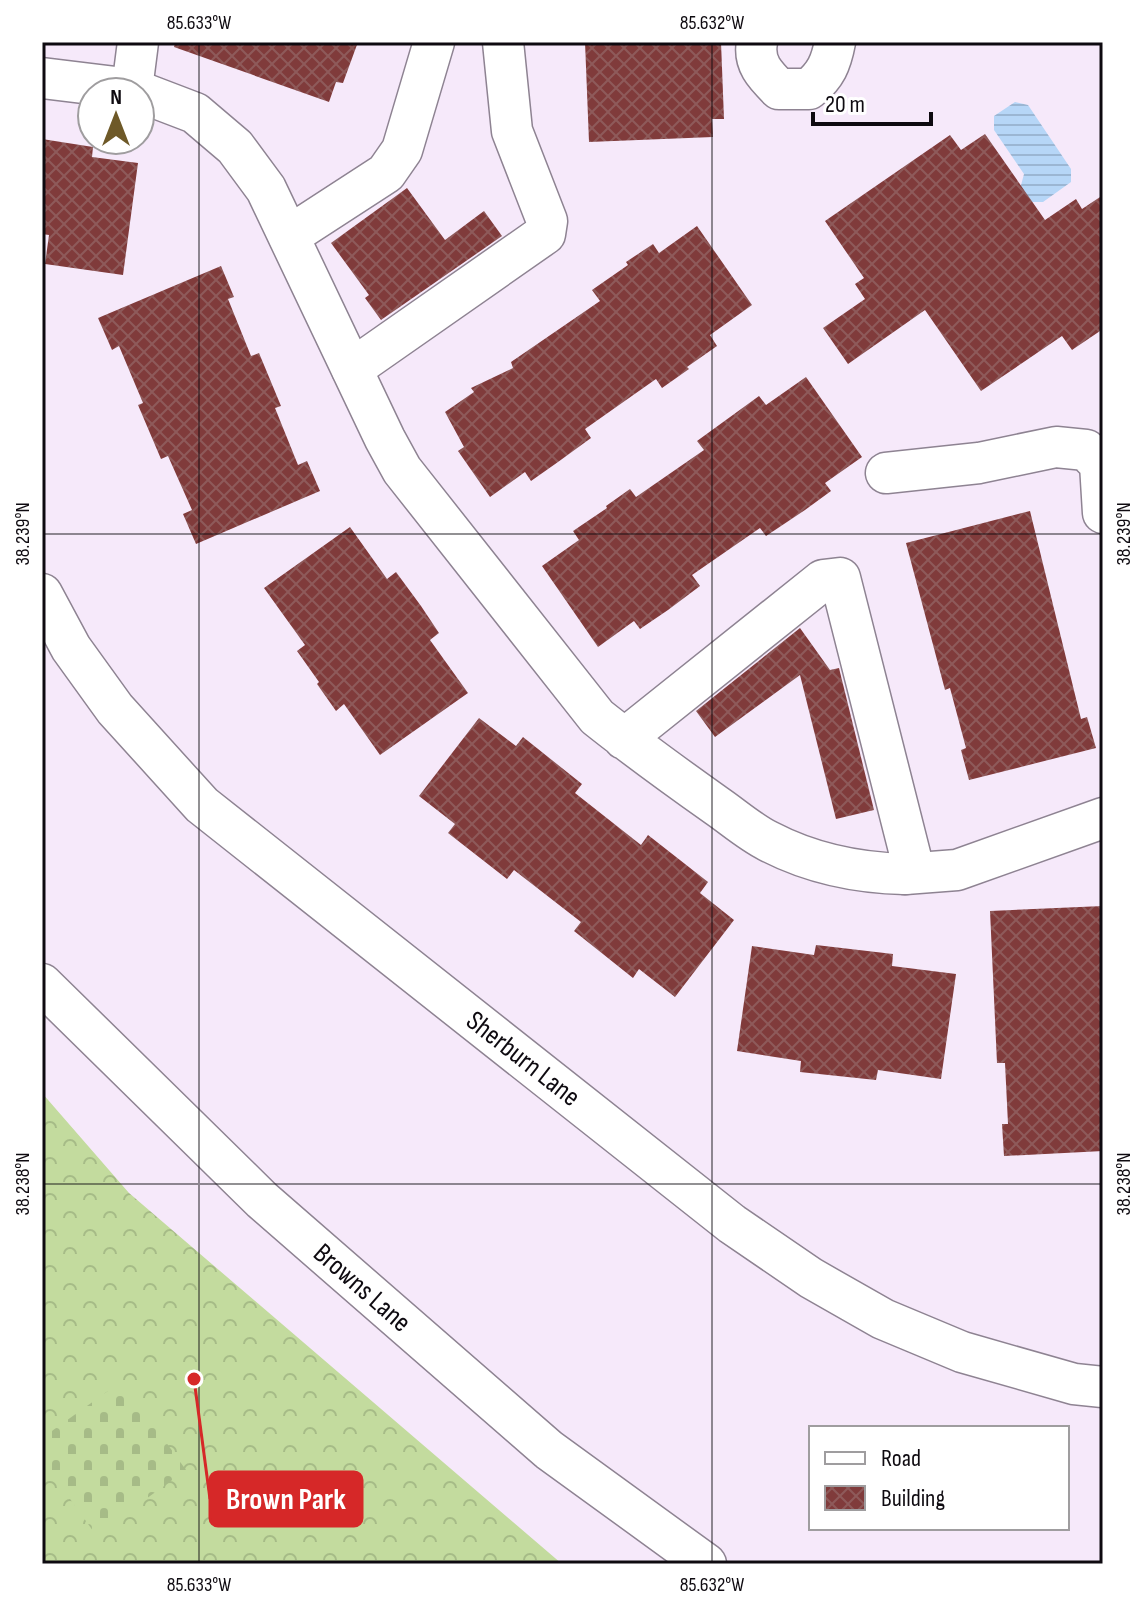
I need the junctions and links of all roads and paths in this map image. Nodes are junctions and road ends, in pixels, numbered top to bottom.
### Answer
1 (138, 42) edge
2 (434, 42) edge
3 (503, 42) edge
4 (757, 42) edge
5 (835, 42) edge
6 (137, 76) edge
7 (42, 78) edge
8 (76, 83) edge
9 (156, 98) edge
10 (289, 236) junction
11 (352, 369) junction
12 (1102, 460) edge
13 (886, 473) dead end
14 (1103, 513) edge
15 (42, 594) edge
16 (624, 739) junction
17 (1103, 818) edge
18 (905, 874) junction
19 (42, 984) edge
20 (1103, 1387) edge
21 (706, 1564) edge

1 - 6 street
2 - 10 street
3 - 11 street
4 - 5 street
7 - 8 street
9 - 10 street
10 - 11 street
11 - 16 street
12 - 13 street
12 - 14 street
15 - 20 street, Sherburn Lane
16 - 18 street
16 - 18 street
17 - 18 street
19 - 21 street, Browns Lane

